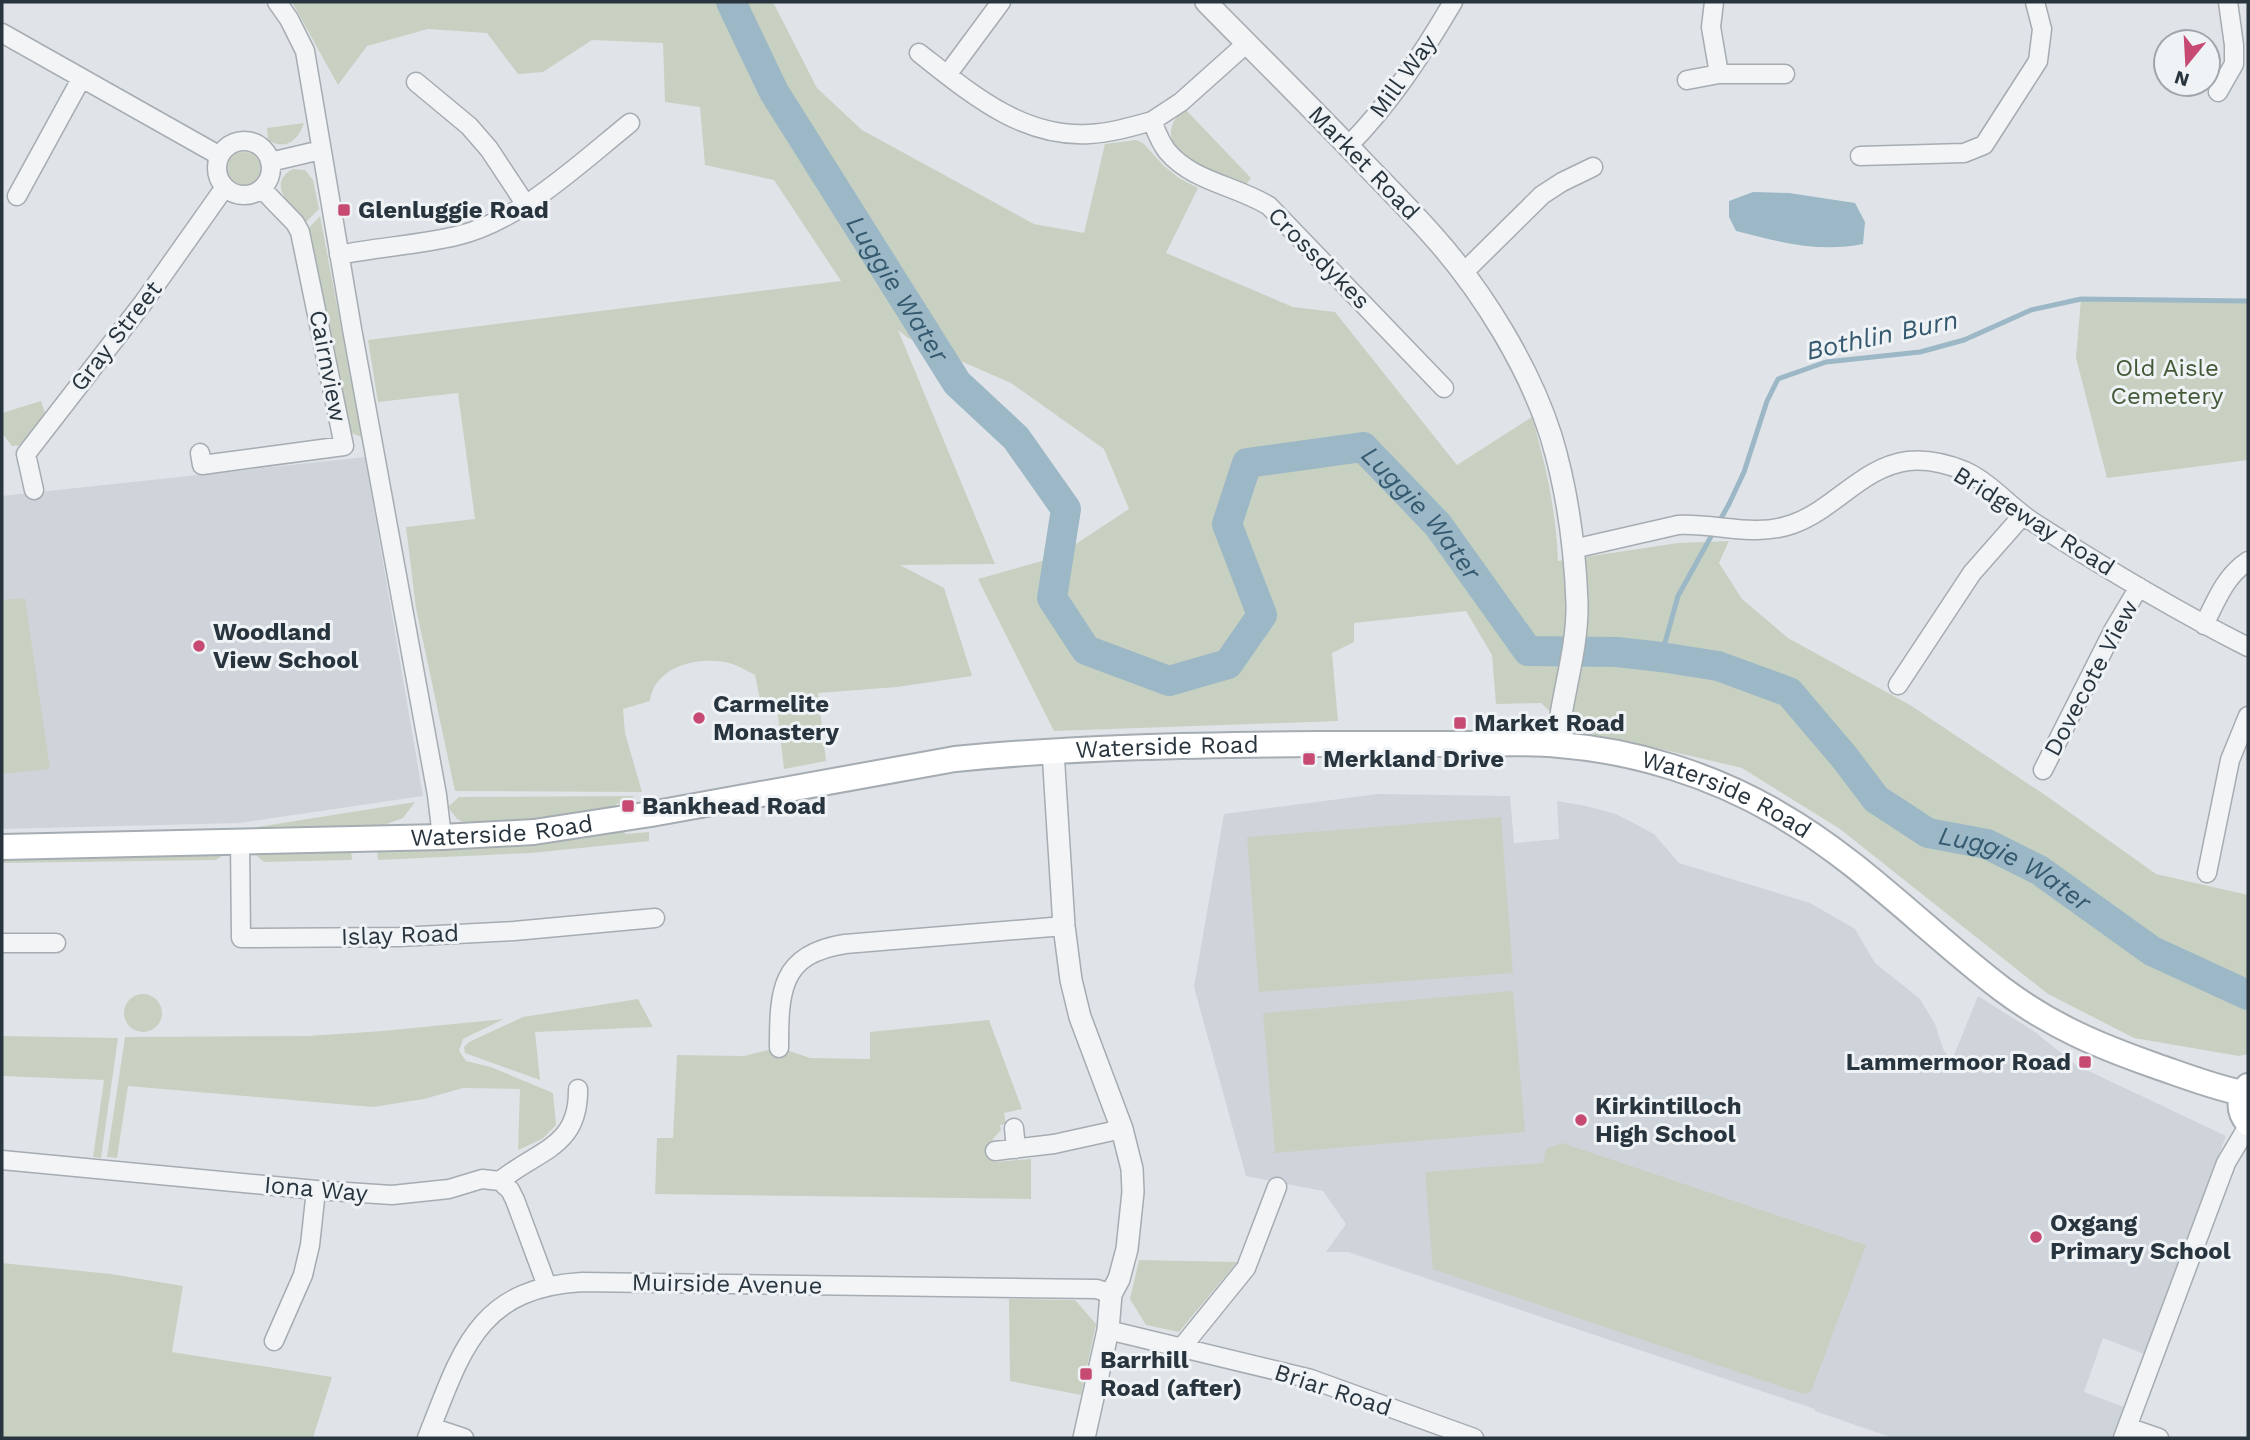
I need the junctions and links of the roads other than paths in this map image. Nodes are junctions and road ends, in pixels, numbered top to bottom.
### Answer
1 (277, 2) edge
2 (1001, 2) edge
3 (1206, 2) edge
4 (1453, 2) edge
5 (1714, 2) edge
6 (2035, 2) edge
7 (2228, 2) edge
8 (2, 33) edge
9 (1247, 43) junction
10 (919, 53) dead end
11 (2241, 66) edge
12 (1719, 74) junction
13 (1785, 74) dead end
14 (947, 75) junction
15 (81, 79) junction
16 (1687, 80) dead end
17 (416, 82) dead end
18 (2222, 87) edge
19 (1152, 121) junction
20 (630, 123) dead end
21 (1348, 146) junction
22 (321, 150) junction
23 (220, 156) junction
24 (1860, 156) dead end
25 (270, 162) junction
26 (1593, 167) dead end
27 (225, 187) junction
28 (262, 189) junction
29 (17, 196) dead end
30 (526, 205) junction
31 (339, 255) junction
32 (1463, 273) junction
33 (1444, 388) dead end
34 (200, 453) dead end
35 (34, 490) dead end
36 (2023, 515) junction
37 (1573, 549) junction
38 (2248, 561) edge
39 (2139, 587) junction
40 (2204, 625) junction
41 (2248, 647) edge
42 (1899, 685) dead end
43 (2248, 716) edge
44 (1557, 744) junction
45 (1053, 751) junction
46 (2043, 770) dead end
47 (442, 838) junction
48 (240, 841) junction
49 (2, 847) edge
50 (2207, 873) dead end
51 (656, 918) dead end
52 (1064, 926) junction
53 (2, 943) edge
54 (56, 943) dead end
55 (779, 1048) dead end
56 (578, 1089) dead end
57 (2245, 1089) edge
58 (2248, 1125) edge
59 (1014, 1128) dead end
60 (1122, 1129) junction
61 (1016, 1149) junction
62 (996, 1151) dead end
63 (2, 1160) edge
64 (500, 1181) junction
65 (1278, 1187) dead end
66 (316, 1190) junction
67 (547, 1286) junction
68 (1111, 1294) junction
69 (1108, 1330) junction
70 (274, 1341) dead end
71 (1182, 1347) junction
72 (429, 1433) edge
73 (2125, 1433) edge
74 (464, 1438) edge
75 (1084, 1438) edge
76 (1474, 1438) edge
77 (2160, 1438) edge

1 - 22 street
2 - 14 street
3 - 9 street, Market Road
4 - 21 street, Mill Way
5 - 12 street
6 - 24 street
7 - 11 street
8 - 15 street
9 - 19 street
9 - 21 street, Market Road
10 - 14 street
11 - 18 street
12 - 13 street
12 - 16 street
14 - 19 street
15 - 23 street
15 - 29 street
17 - 30 street
19 - 33 street, Crossdykes
20 - 30 street
21 - 32 street, Market Road
22 - 25 street
22 - 31 street
23 - 25 street
23 - 27 street
25 - 28 street
26 - 32 street
27 - 28 street
27 - 35 street, Gray Street
28 - 34 street, Cairnview
30 - 31 street
31 - 47 street
32 - 37 street, Market Road
36 - 37 street, Bridgeway Road
36 - 39 street, Bridgeway Road
36 - 42 street
37 - 44 street, Market Road
38 - 40 street
39 - 40 street, Bridgeway Road
39 - 46 street, Dovecote View
40 - 41 street, Bridgeway Road
43 - 50 street
44 - 45 main road, Waterside Road
44 - 57 main road, Waterside Road
45 - 47 main road, Waterside Road
45 - 52 street
47 - 48 main road, Waterside Road
48 - 49 main road, Waterside Road
48 - 51 street, Islay Road
52 - 55 street
52 - 60 street
53 - 54 street
56 - 64 street
57 - 58 main road
58 - 73 street
59 - 61 street
60 - 61 street
60 - 68 street
61 - 62 street
63 - 66 street, Iona Way
64 - 66 street, Iona Way
64 - 67 street
65 - 71 street
66 - 70 street
67 - 68 street, Muirside Avenue
67 - 72 street, Muirside Avenue
68 - 69 street
69 - 71 street, Briar Road
69 - 75 street
71 - 76 street, Briar Road
72 - 74 street
73 - 77 street

